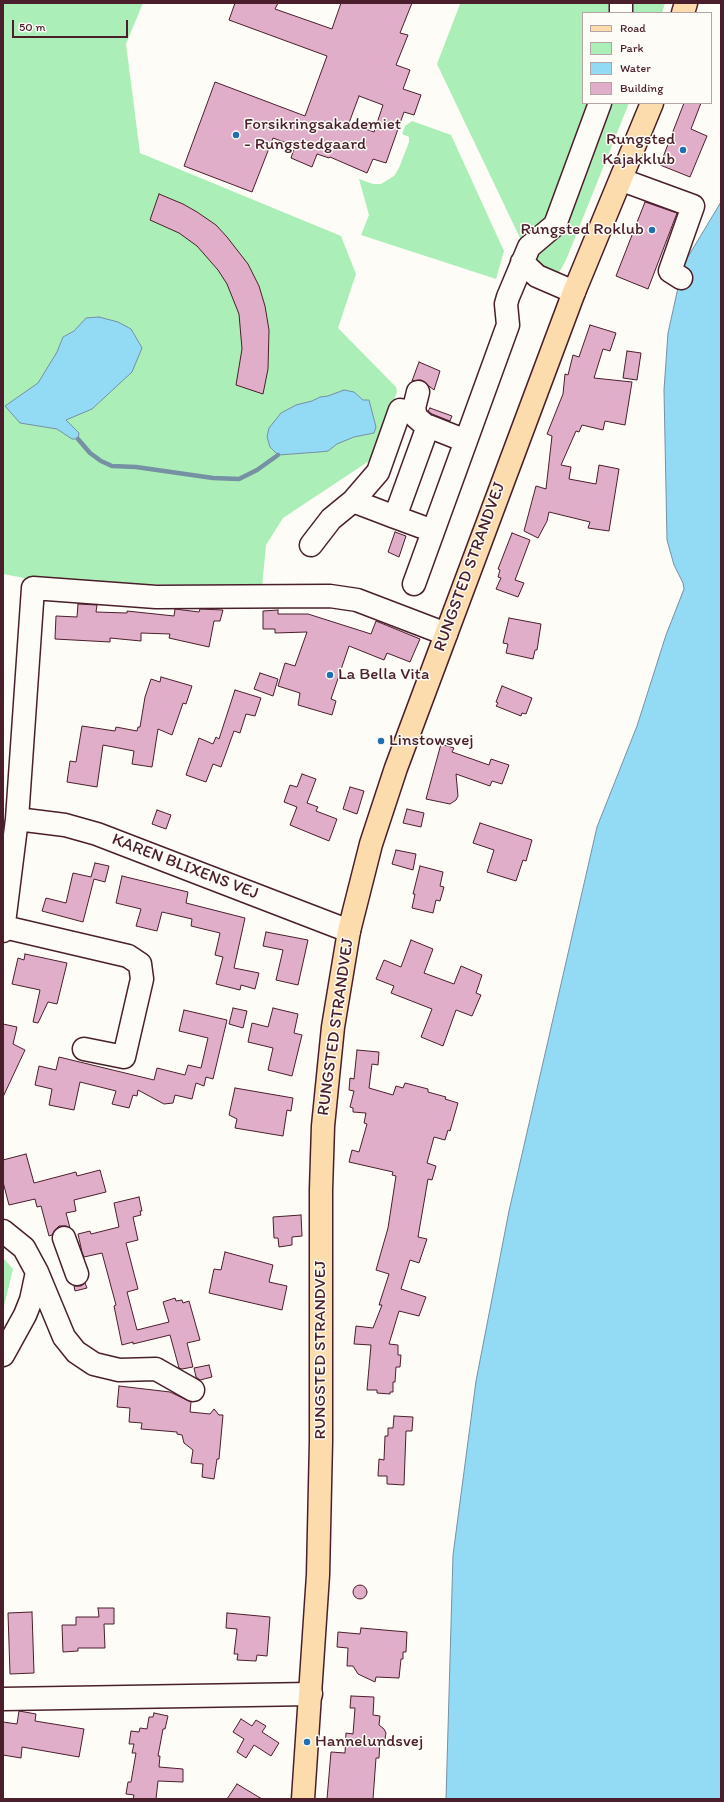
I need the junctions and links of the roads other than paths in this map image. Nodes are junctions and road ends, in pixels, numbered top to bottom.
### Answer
1 (600, 104) edge
2 (652, 104) edge
3 (622, 180) junction
4 (522, 262) junction
5 (681, 278) dead end
6 (574, 292) junction
7 (418, 392) dead end
8 (422, 420) junction
9 (466, 441) junction
10 (353, 501) junction
11 (395, 517) junction
12 (434, 531) junction
13 (311, 545) dead end
14 (414, 584) dead end
15 (446, 634) junction
16 (12, 745) edge
17 (17, 818) junction
18 (4, 929) edge
19 (349, 931) junction
20 (84, 1049) dead end
21 (3, 1231) edge
22 (64, 1238) dead end
23 (37, 1272) junction
24 (77, 1274) dead end
25 (3, 1355) edge
26 (193, 1390) dead end
27 (311, 1694) junction
28 (3, 1699) edge
29 (303, 1799) edge

1 - 4 street
2 - 3 main road, RUNGSTED STRANDVEJ
3 - 5 street
3 - 6 main road, RUNGSTED STRANDVEJ
4 - 6 street
4 - 9 street
6 - 15 main road, RUNGSTED STRANDVEJ
7 - 8 street
8 - 9 street
8 - 10 street
8 - 11 street
9 - 12 street
10 - 11 street
10 - 13 street
11 - 12 street
12 - 14 street
15 - 16 street
15 - 19 main road, RUNGSTED STRANDVEJ
16 - 17 street
17 - 18 street
17 - 19 street, KAREN BLIXENS VEJ
18 - 20 street
19 - 27 main road, RUNGSTED STRANDVEJ
21 - 23 street
22 - 24 street
23 - 25 street
23 - 26 street
27 - 28 street
27 - 29 main road, RUNGSTED STRANDVEJ

